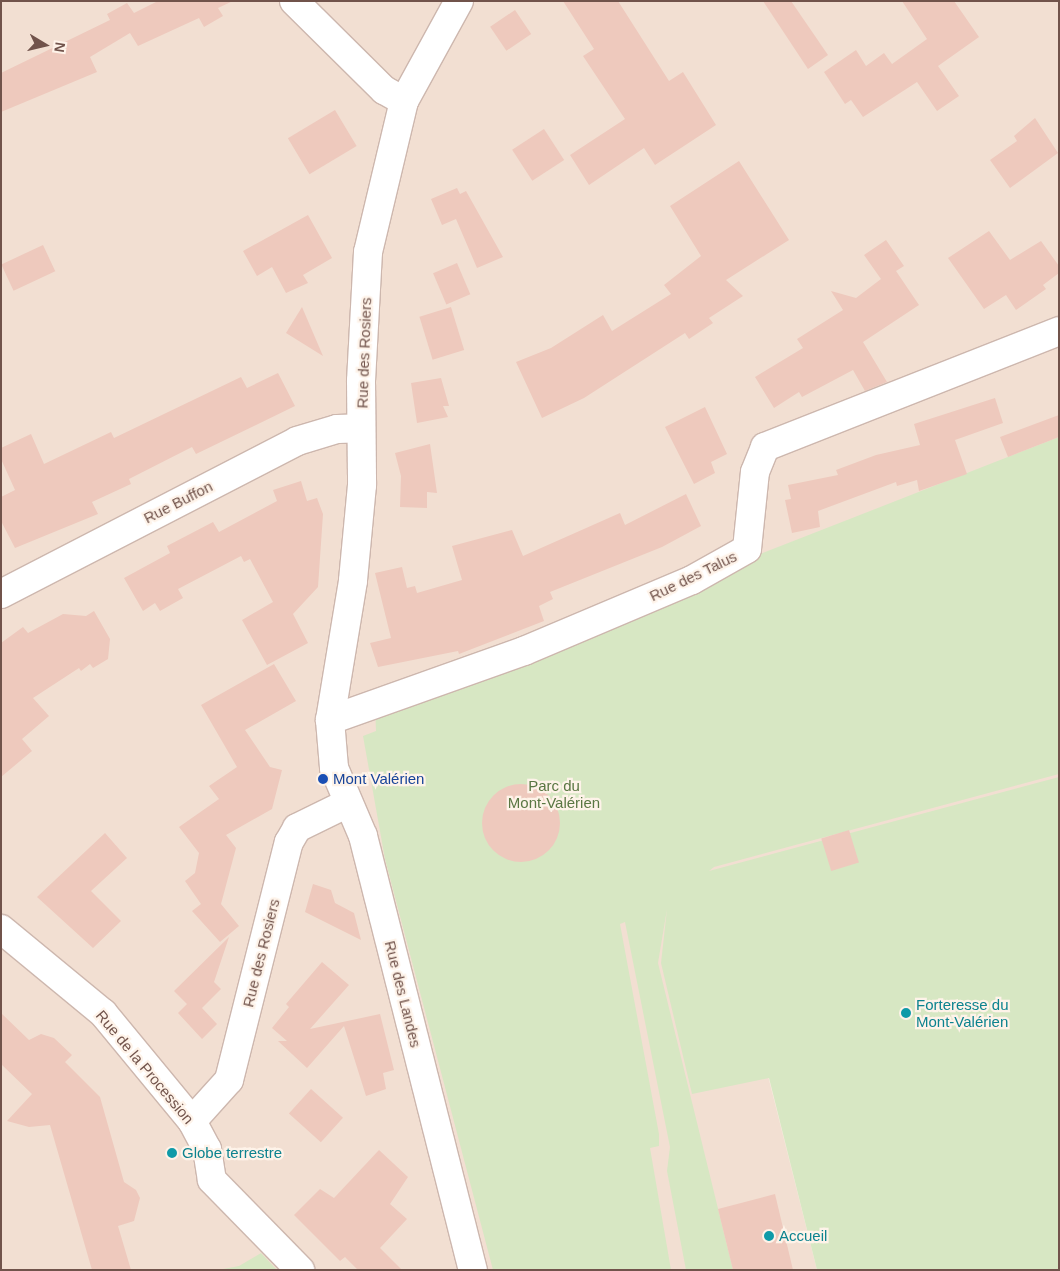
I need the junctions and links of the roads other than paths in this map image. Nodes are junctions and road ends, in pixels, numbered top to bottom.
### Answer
1 (294, 1) edge
2 (459, 1) edge
3 (404, 101) junction
4 (1059, 331) edge
5 (361, 428) junction
6 (1, 594) edge
7 (330, 720) junction
8 (346, 804) junction
9 (1, 929) edge
10 (192, 1122) junction
11 (300, 1270) edge
12 (473, 1270) edge

1 - 3 street
2 - 3 street, Rue des Rosiers
3 - 5 street, Rue des Rosiers
4 - 7 street, Rue des Talus
5 - 6 street, Rue Buffon
5 - 7 street, Rue des Rosiers
7 - 8 street, Rue des Landes
8 - 10 street, Rue des Rosiers
8 - 12 street, Rue des Landes
9 - 10 street, Rue de la Procession
10 - 11 street, Rue de la Procession

